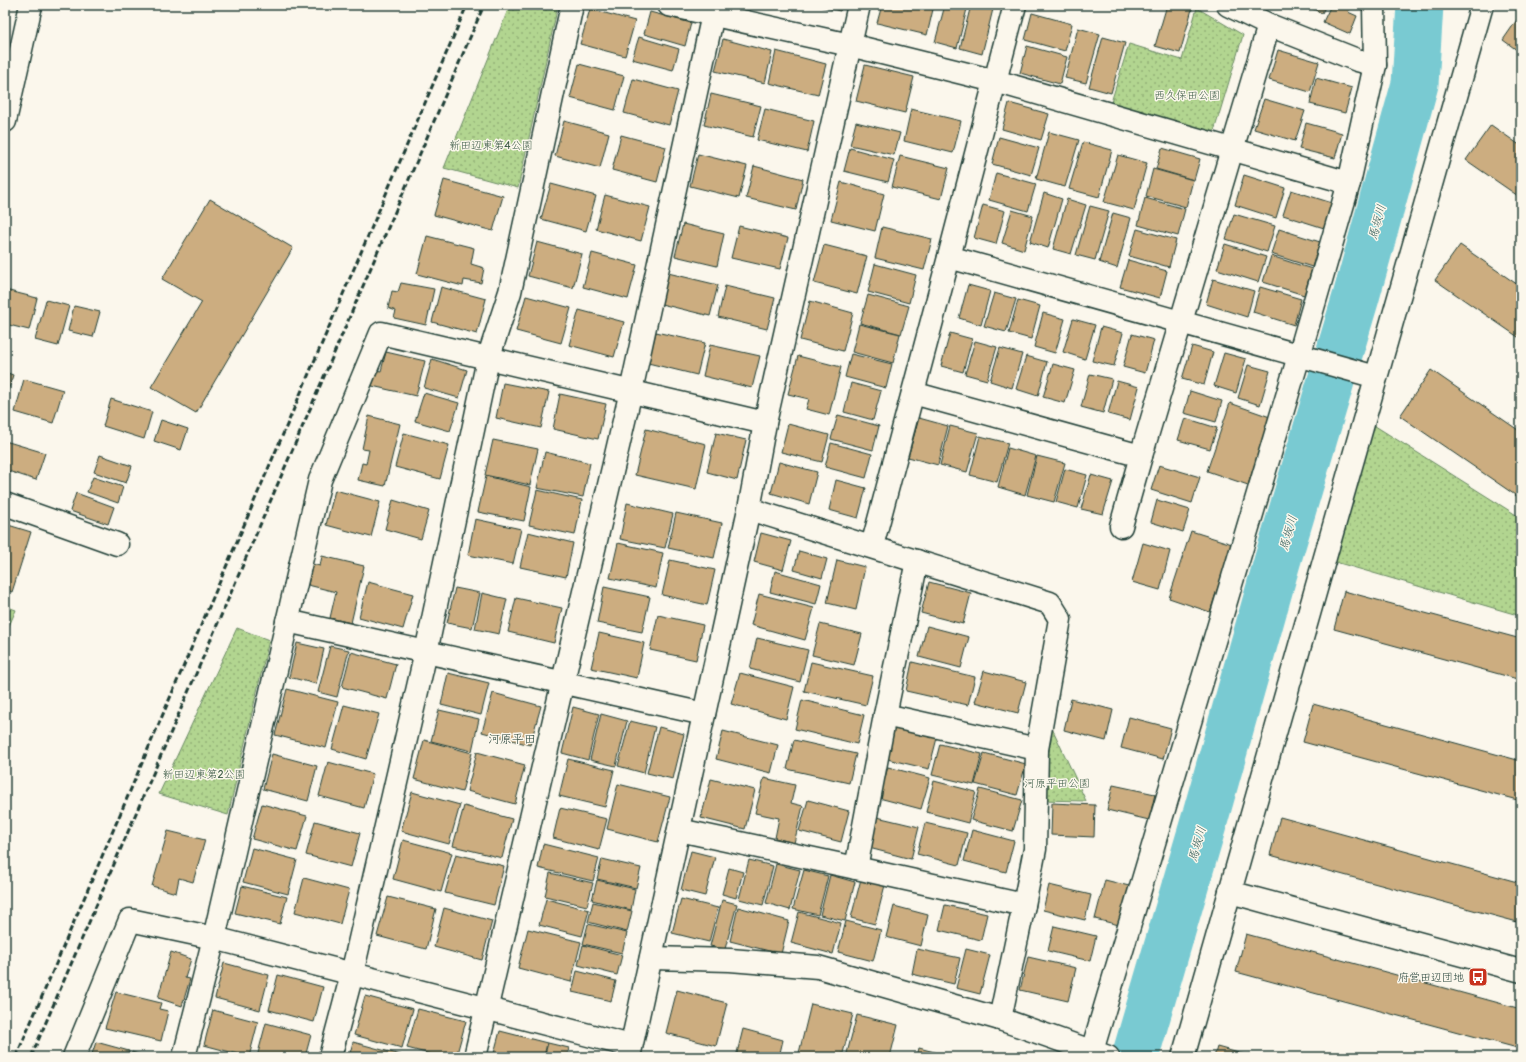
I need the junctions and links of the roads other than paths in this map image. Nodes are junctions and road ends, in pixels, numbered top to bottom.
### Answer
1 (31, 5) edge
2 (572, 5) edge
3 (670, 5) edge
4 (860, 5) edge
5 (1015, 5) edge
6 (1228, 5) edge
7 (1374, 5) edge
8 (1482, 5) edge
9 (714, 10) edge
10 (1269, 25) junction
11 (850, 45) junction
12 (1375, 65) junction
13 (995, 81) junction
14 (5, 121) edge
15 (1233, 149) junction
16 (1349, 183) junction
17 (949, 257) junction
18 (1181, 322) junction
19 (1308, 358) junction
20 (488, 359) junction
21 (1376, 377) junction
22 (630, 391) junction
23 (913, 393) junction
24 (765, 423) junction
25 (1141, 456) junction
26 (5, 504) edge
27 (749, 509) junction
28 (1121, 526) dead end
29 (117, 544) dead end
30 (872, 546) junction
31 (917, 561) junction
32 (287, 621) junction
33 (426, 652) junction
34 (563, 683) junction
35 (704, 714) junction
36 (885, 715) junction
37 (1037, 749) junction
38 (679, 830) junction
39 (856, 868) junction
40 (1230, 892) junction
41 (1024, 905) junction
42 (214, 938) junction
43 (651, 958) junction
44 (1521, 971) edge
45 (352, 974) junction
46 (488, 1009) junction
47 (1000, 1019) junction
48 (630, 1051) edge
49 (1100, 1054) edge
50 (74, 1057) edge
51 (184, 1057) edge
52 (330, 1057) edge
53 (475, 1057) edge
54 (1183, 1057) edge

1 - 14 street
2 - 20 street
3 - 9 street
4 - 11 street
5 - 13 street
6 - 10 street
7 - 12 street
8 - 21 street
9 - 11 street
9 - 22 street
10 - 12 street
10 - 15 street
11 - 13 street
11 - 24 street
12 - 16 street
13 - 15 street
13 - 17 street
15 - 16 street
15 - 18 street
16 - 19 street
17 - 18 street
17 - 23 street
18 - 19 street
18 - 25 street
19 - 21 street
19 - 49 street
20 - 22 street
20 - 32 street
20 - 33 street
21 - 40 street
22 - 24 street
22 - 34 street
23 - 25 street
23 - 30 street
24 - 27 street
25 - 28 street
26 - 29 street
27 - 30 street
27 - 35 street
30 - 31 street
31 - 36 street
31 - 37 street
32 - 33 street
32 - 42 street
33 - 34 street
33 - 45 street
34 - 35 street
34 - 46 street
35 - 38 street
36 - 37 street
36 - 39 street
37 - 41 street
38 - 39 street
38 - 43 street
39 - 41 street
40 - 44 street
40 - 54 street
41 - 47 street
42 - 45 street
42 - 50 street
42 - 51 street
43 - 47 street
43 - 48 street
45 - 46 street
45 - 52 street
46 - 48 street
46 - 53 street
47 - 49 street

